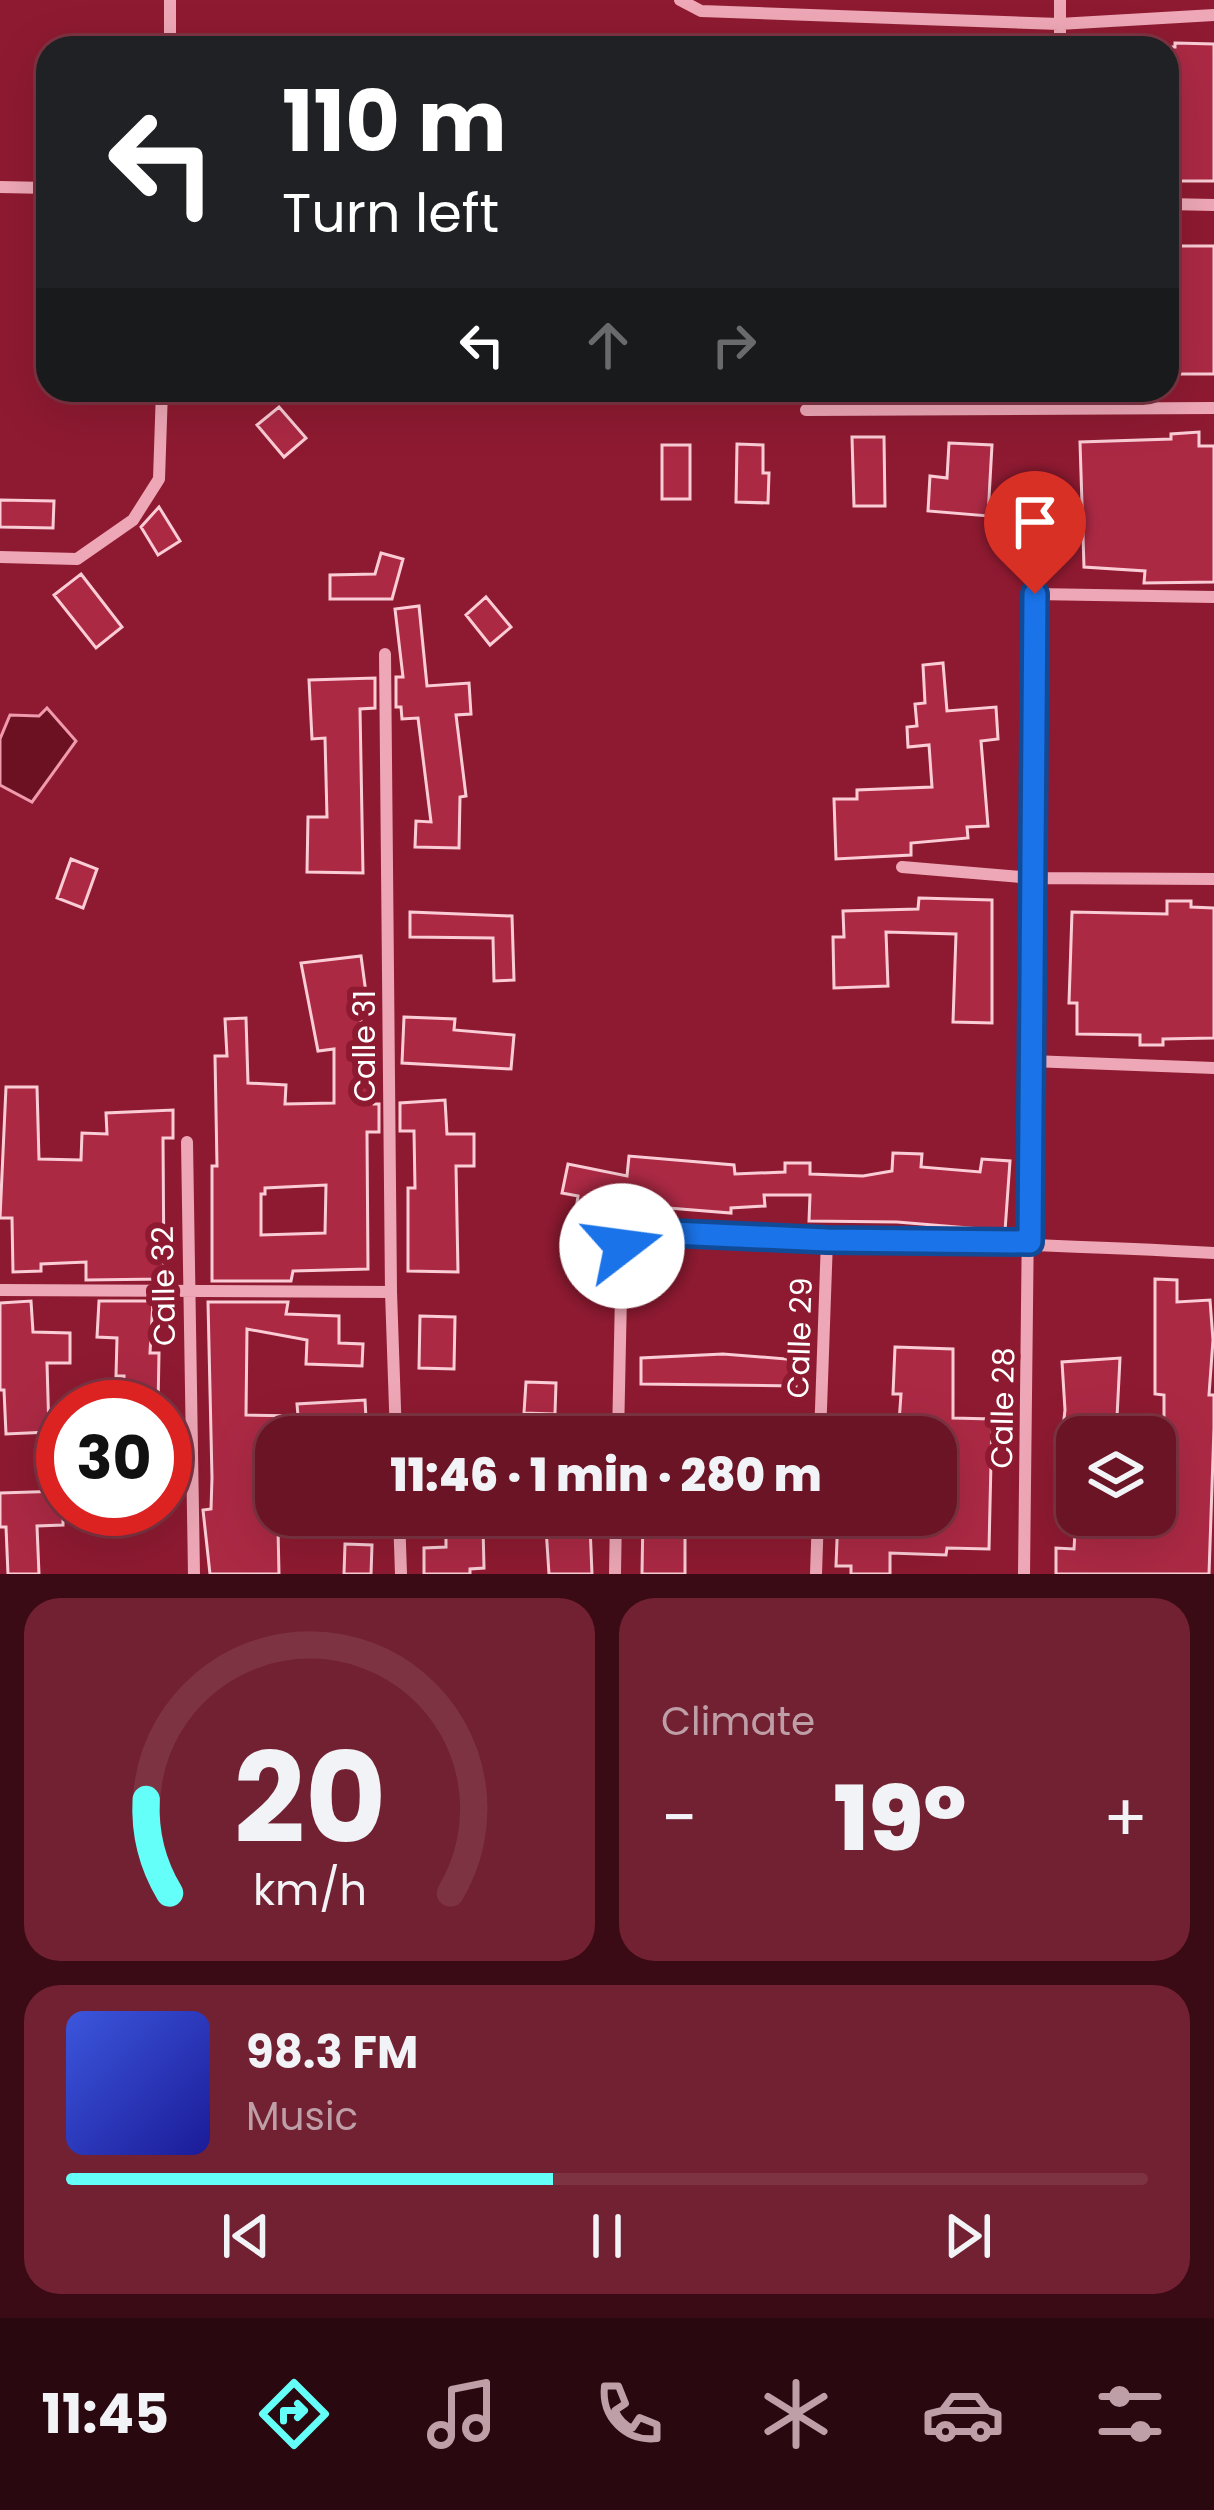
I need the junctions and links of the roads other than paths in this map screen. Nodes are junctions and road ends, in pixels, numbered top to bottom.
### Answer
1 (170, 0) edge
2 (1060, 0) edge
3 (680, 1) edge
4 (1214, 15) edge
5 (1059, 24) junction
6 (170, 36) edge
7 (1060, 36) edge
8 (0, 187) edge
9 (36, 188) edge
10 (1179, 204) edge
11 (1214, 205) edge
12 (161, 402) edge
13 (1057, 402) edge
14 (1057, 406) junction
15 (1214, 408) edge
16 (806, 410) dead end
17 (0, 556) edge
18 (1214, 597) edge
19 (385, 655) dead end
20 (902, 867) dead end
21 (1032, 878) junction
22 (1214, 879) edge
23 (1031, 1061) junction
24 (1214, 1068) edge
25 (187, 1142) dead end
26 (827, 1240) junction
27 (1030, 1242) junction
28 (1214, 1253) edge
29 (0, 1290) edge
30 (188, 1292) junction
31 (391, 1292) junction
32 (395, 1416) edge
33 (618, 1416) edge
34 (821, 1416) edge
35 (400, 1536) edge
36 (616, 1536) edge
37 (817, 1536) edge
38 (194, 1574) edge
39 (401, 1574) edge
40 (615, 1574) edge
41 (816, 1574) edge
42 (1024, 1574) edge

1 - 6 street
2 - 5 street
3 - 5 street
4 - 5 street
5 - 7 street
8 - 9 street
10 - 11 street
12 - 17 street
13 - 14 street
14 - 15 street
14 - 16 street
18 - 21 street, Calle 28
19 - 31 street, Calle 31
20 - 21 street
21 - 22 street
21 - 23 street, Calle 28
23 - 24 street
23 - 27 street, Calle 28
25 - 30 street, Calle 32
26 - 27 street
26 - 33 street
26 - 34 street, Calle 29
27 - 28 street
27 - 42 street, Calle 28
29 - 30 street
30 - 31 street
30 - 38 street, Calle 32
31 - 32 street, Calle 31
35 - 39 street
36 - 40 street
37 - 41 street

